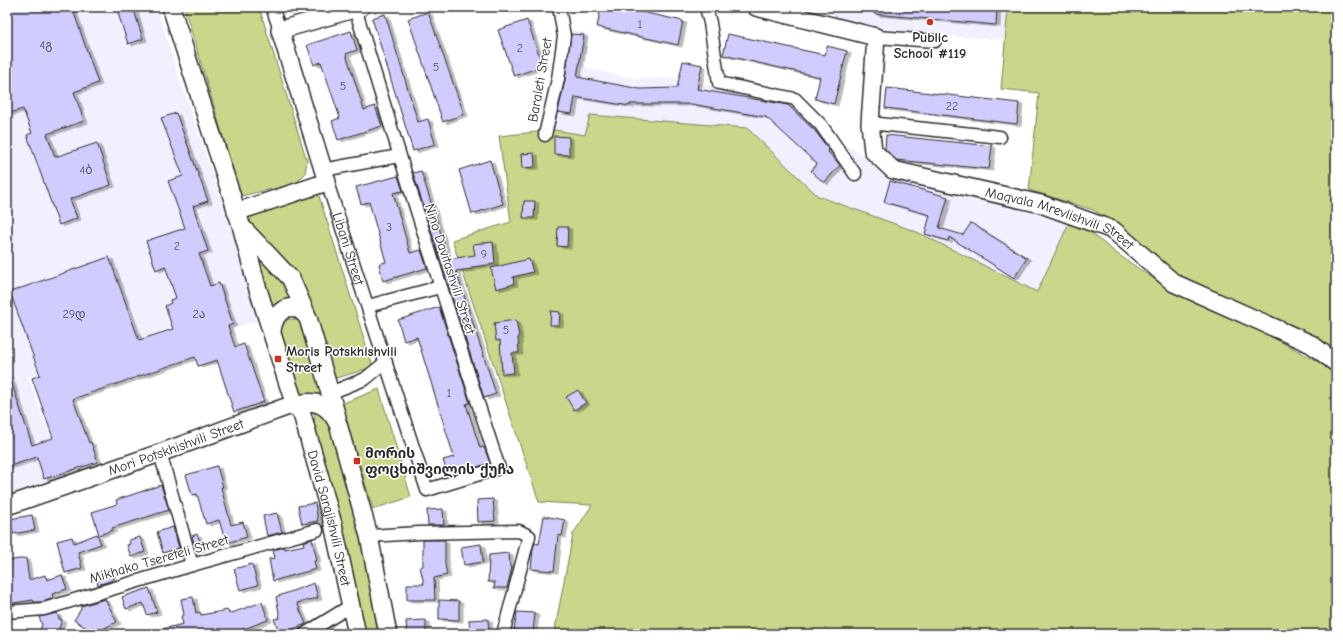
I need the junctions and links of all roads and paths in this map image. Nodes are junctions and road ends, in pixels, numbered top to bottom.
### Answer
1 (171, 7) edge
2 (272, 7) edge
3 (357, 7) edge
4 (559, 7) edge
5 (706, 7) edge
6 (756, 7) edge
7 (280, 30) junction
8 (876, 37) junction
9 (935, 41) dead end
10 (870, 123) junction
11 (546, 135) dead end
12 (1000, 137) dead end
13 (399, 156) junction
14 (855, 174) dead end
15 (325, 176) junction
16 (238, 219) junction
17 (440, 288) junction
18 (368, 306) junction
19 (308, 318) junction
20 (272, 330) junction
21 (386, 362) junction
22 (1336, 363) edge
23 (330, 393) junction
24 (295, 405) junction
25 (338, 424) junction
26 (160, 453) junction
27 (426, 490) joint
28 (7, 506) edge
29 (317, 530) dead end
30 (369, 536) junction
31 (192, 565) junction
32 (352, 605) junction
33 (7, 612) edge
34 (306, 634) edge
35 (357, 634) edge
36 (388, 634) edge
37 (503, 634) edge

1 - 16 street
2 - 7 street, Libani Street
3 - 7 street
3 - 13 street, Nino Davitashvili Street
4 - 11 street, Baraleti Street
5 - 14 street
6 - 8 street
7 - 15 street, Libani Street
8 - 9 street
8 - 10 street, Maqvala Mrevlishvili Street
10 - 12 street
10 - 22 street, Maqvala Mrevlishvili Street
13 - 15 street
13 - 17 street, Nino Davitashvili Street
15 - 16 street
15 - 18 street, Libani Street
16 - 19 street
16 - 20 street
17 - 18 street
17 - 27 street, Nino Davitashvili Street
18 - 21 street, Libani Street
19 - 20 street
19 - 23 street
20 - 24 street
21 - 23 street
21 - 27 street, Libani Street
23 - 25 street
24 - 25 street, Mori Potskhishvili Street
24 - 26 street, Mori Potskhishvili Street
24 - 32 street, David Sarajishvili Street
25 - 30 street
26 - 28 street, Mori Potskhishvili Street
26 - 31 street
29 - 31 street, Mikhako Tsereteli Street
30 - 36 street
30 - 37 street
31 - 33 street, Mikhako Tsereteli Street
32 - 34 street
32 - 35 street, David Sarajishvili Street

